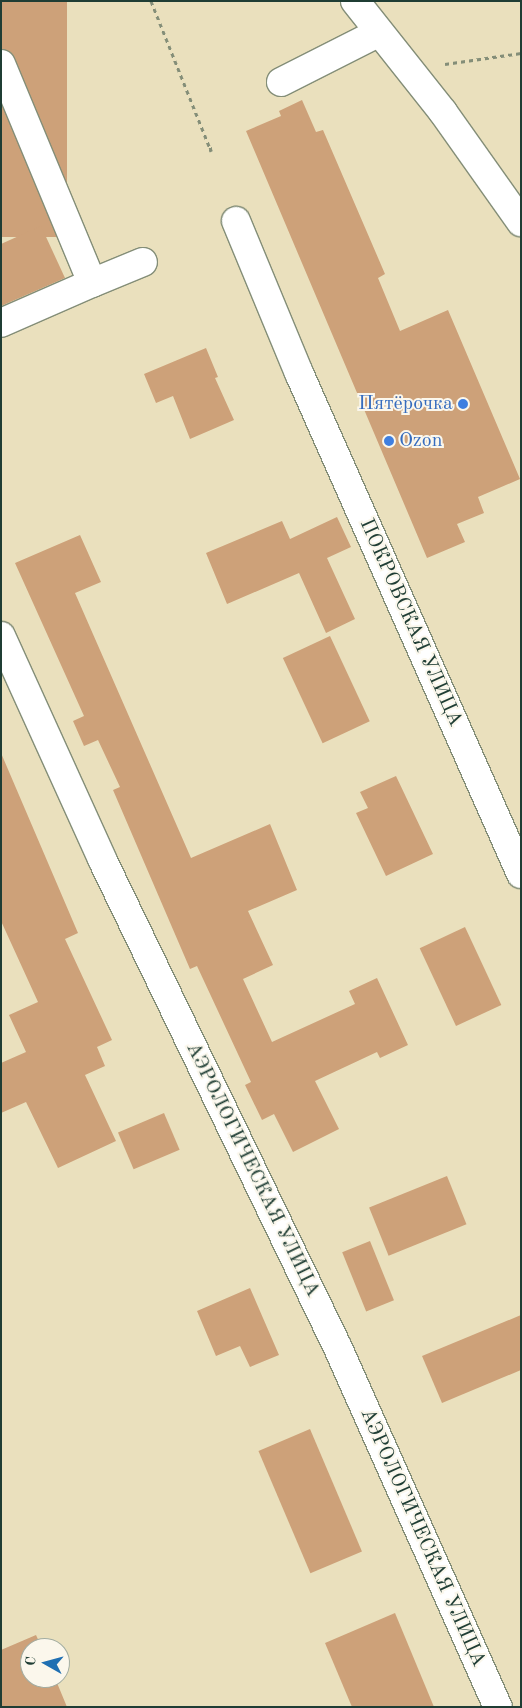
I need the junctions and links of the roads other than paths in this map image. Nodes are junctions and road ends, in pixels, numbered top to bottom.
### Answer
1 (355, 1) edge
2 (378, 33) junction
3 (1, 64) edge
4 (280, 82) dead end
5 (236, 221) dead end
6 (521, 222) edge
7 (143, 262) dead end
8 (92, 282) junction
9 (1, 323) edge
10 (1, 636) edge
11 (521, 874) edge
12 (498, 1707) edge

1 - 2 street
2 - 4 street
2 - 6 street
3 - 8 street
5 - 11 street, ПОКРОВСКАЯ УЛИЦА
7 - 8 street
8 - 9 street
10 - 12 street, АЭРОЛОГИЧЕСКАЯ УЛИЦА

